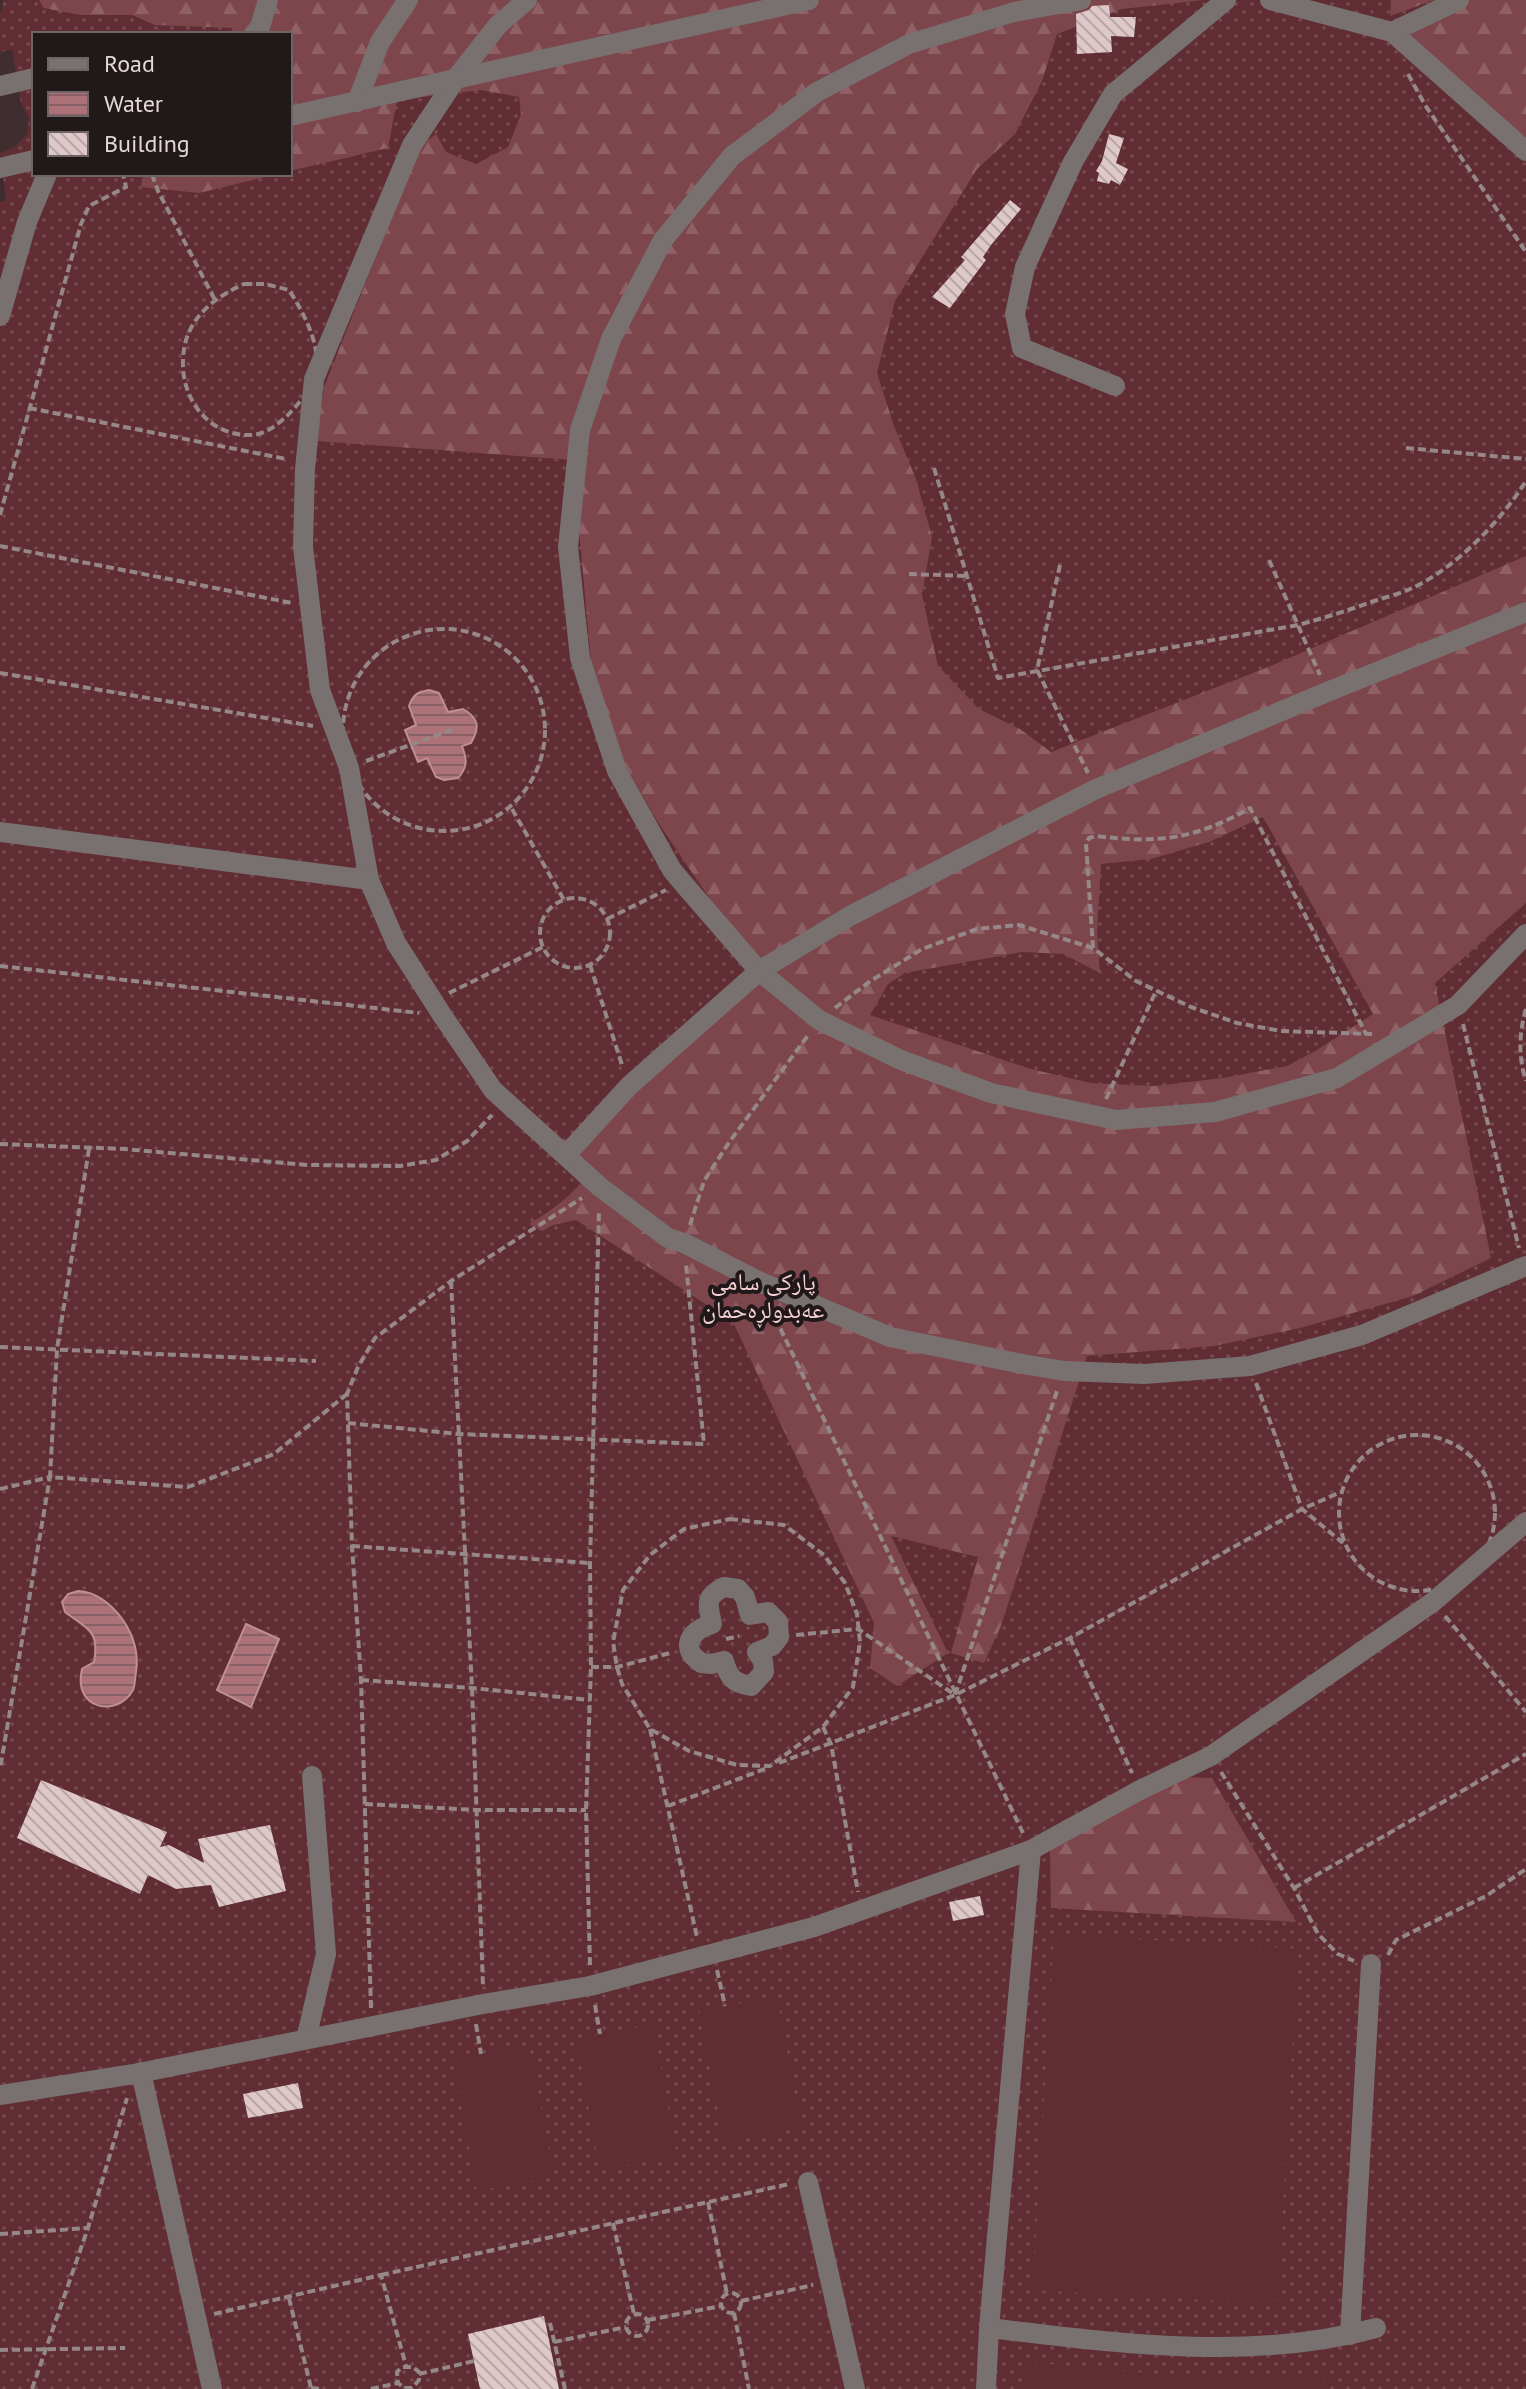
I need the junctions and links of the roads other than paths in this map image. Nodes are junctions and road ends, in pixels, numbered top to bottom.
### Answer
1 (268, 0) edge
2 (408, 0) edge
3 (527, 0) edge
4 (809, 0) edge
5 (1081, 0) edge
6 (1226, 0) edge
7 (1270, 0) edge
8 (1459, 0) edge
9 (257, 30) edge
10 (1392, 32) junction
11 (457, 77) junction
12 (32, 78) edge
13 (0, 86) edge
14 (357, 102) junction
15 (292, 116) edge
16 (1526, 151) edge
17 (32, 160) edge
18 (0, 168) edge
19 (46, 176) edge
20 (0, 316) edge
21 (1115, 386) dead end
22 (1526, 612) edge
23 (0, 832) edge
24 (369, 880) junction
25 (1526, 934) edge
26 (759, 971) junction
27 (566, 1155) junction
28 (1525, 1267) edge
29 (1526, 1522) edge
30 (690, 1648) joint
31 (312, 1776) dead end
32 (1031, 1850) junction
33 (1371, 1964) road end
34 (306, 2039) junction
35 (138, 2073) junction
36 (0, 2095) edge
37 (808, 2186) road end
38 (989, 2328) junction
39 (1376, 2328) dead end
40 (1350, 2335) junction
41 (212, 2389) edge
42 (855, 2389) edge
43 (986, 2389) edge

1 - 9 street
2 - 14 street
3 - 11 street
4 - 11 street
5 - 26 street
6 - 21 street
7 - 10 street
8 - 10 street
10 - 16 street
11 - 14 street
11 - 24 street
12 - 13 street
14 - 15 street
17 - 18 street
19 - 20 street
22 - 26 street
23 - 24 street
24 - 27 street
25 - 26 street
26 - 27 street
27 - 28 street
29 - 32 street
30 - 30 street
31 - 34 street
32 - 34 street
32 - 38 street
33 - 40 street
34 - 35 street
35 - 36 street
35 - 41 street
37 - 42 street
38 - 40 street
38 - 43 street
39 - 40 street

